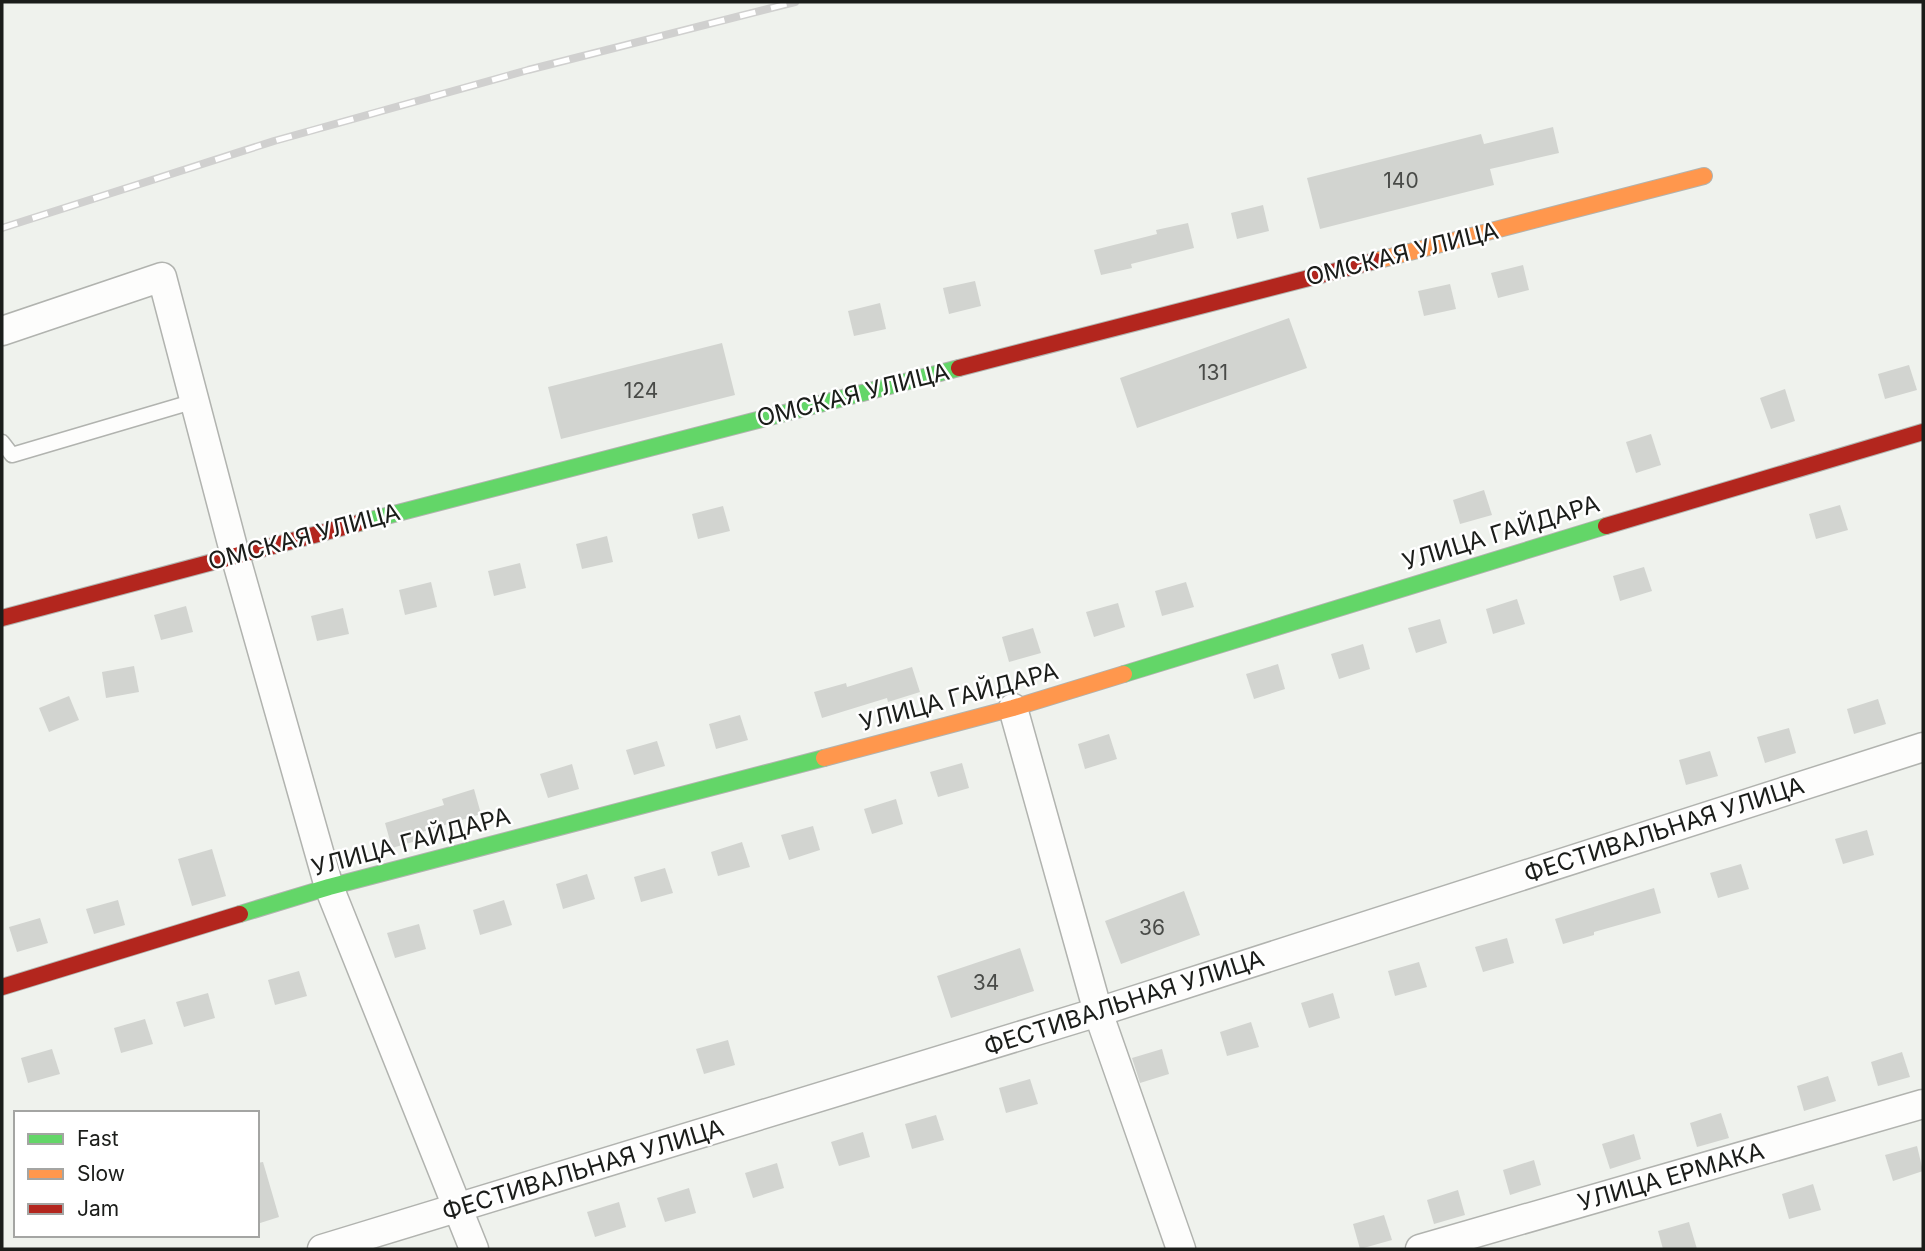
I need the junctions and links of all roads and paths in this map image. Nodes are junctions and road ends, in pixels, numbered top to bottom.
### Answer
1 (1704, 176) dead end
2 (2, 331) edge
3 (195, 401) junction
4 (1923, 432) edge
5 (2, 442) edge
6 (235, 555) junction
7 (2, 618) edge
8 (1013, 708) junction
9 (1923, 747) edge
10 (329, 887) junction
11 (2, 987) edge
12 (1098, 1012) junction
13 (1923, 1104) edge
14 (458, 1209) junction
15 (323, 1249) edge
16 (474, 1249) edge
17 (1181, 1249) edge
18 (1420, 1249) edge

1 - 6 street, ОМСКАЯ УЛИЦА
2 - 3 street
3 - 5 lane
3 - 6 street
4 - 8 street, УЛИЦА ГАЙДАРА
6 - 7 street, ОМСКАЯ УЛИЦА
6 - 10 street
8 - 10 street, УЛИЦА ГАЙДАРА
8 - 12 street
9 - 12 street, ФЕСТИВАЛЬНАЯ УЛИЦА
10 - 11 street, УЛИЦА ГАЙДАРА
10 - 14 street
12 - 14 street, ФЕСТИВАЛЬНАЯ УЛИЦА
12 - 17 street
13 - 18 street, УЛИЦА ЕРМАКА
14 - 15 street, ФЕСТИВАЛЬНАЯ УЛИЦА
14 - 16 street

